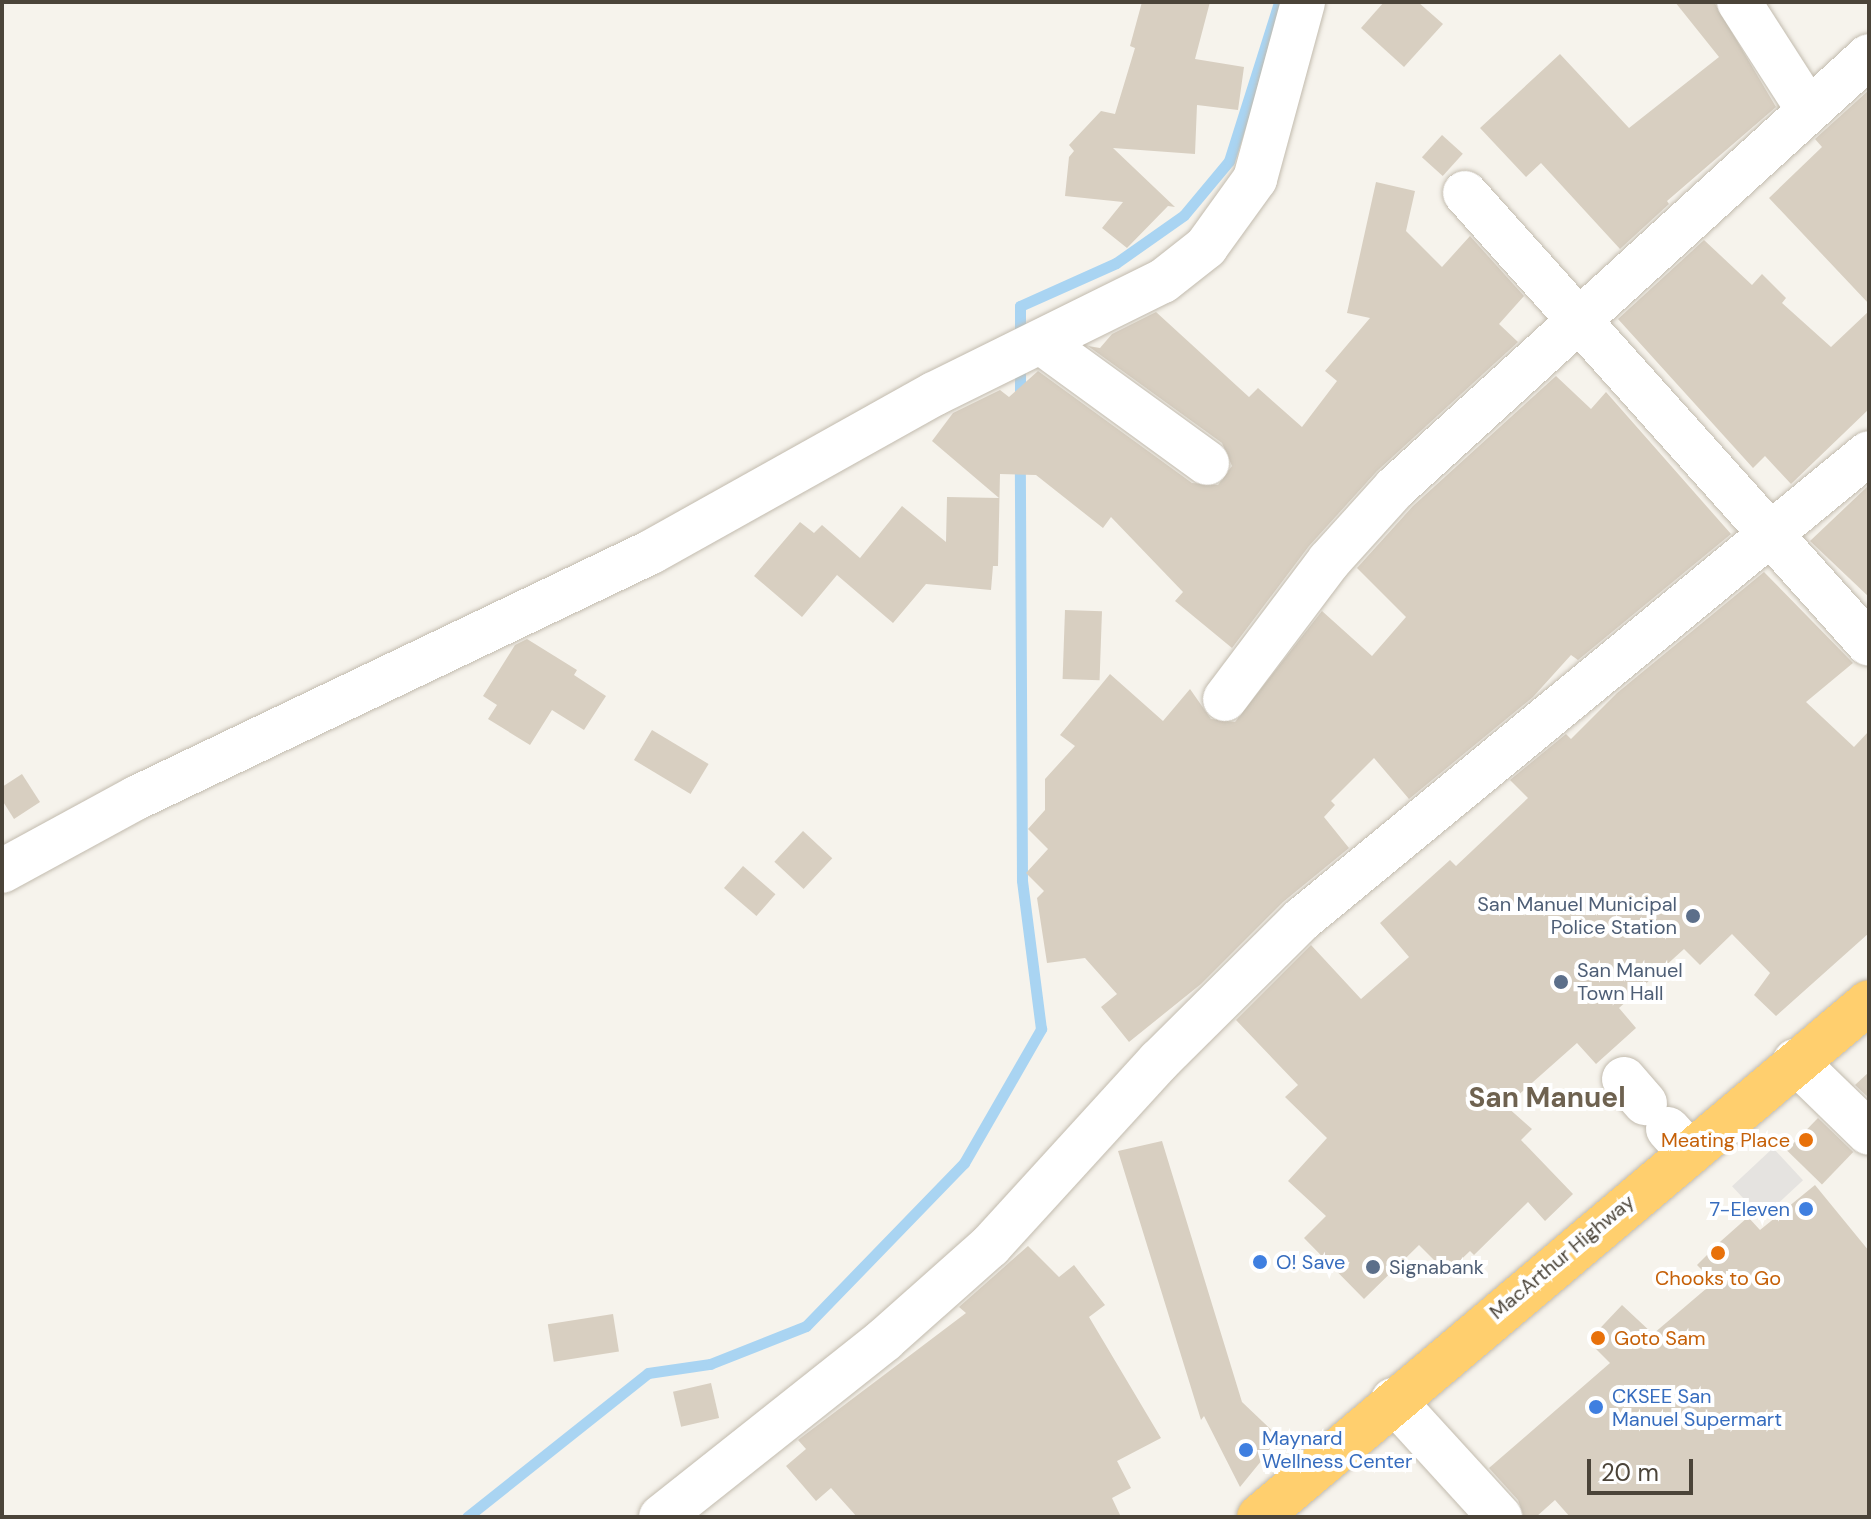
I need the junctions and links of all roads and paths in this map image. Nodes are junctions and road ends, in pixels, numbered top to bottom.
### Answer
1 (1303, 2) edge
2 (1739, 2) edge
3 (1869, 56) edge
4 (1807, 108) junction
5 (1465, 193) dead end
6 (1578, 324) junction
7 (1042, 343) junction
8 (1869, 453) edge
9 (1207, 463) dead end
10 (1772, 534) junction
11 (1869, 644) edge
12 (1225, 699) dead end
13 (2, 871) edge
14 (1869, 1002) edge
15 (1795, 1061) junction
16 (1869, 1133) edge
17 (1393, 1400) junction
18 (661, 1517) edge
19 (1259, 1517) edge
20 (1500, 1517) edge

1 - 7 street
2 - 4 street
3 - 4 street
4 - 6 street
5 - 6 street
6 - 10 street
6 - 12 street
7 - 9 street
7 - 13 street
8 - 10 street
10 - 11 street
10 - 18 street
14 - 15 highway, MacArthur Highway
15 - 16 street
15 - 17 highway, MacArthur Highway
17 - 19 highway, MacArthur Highway
17 - 20 street

